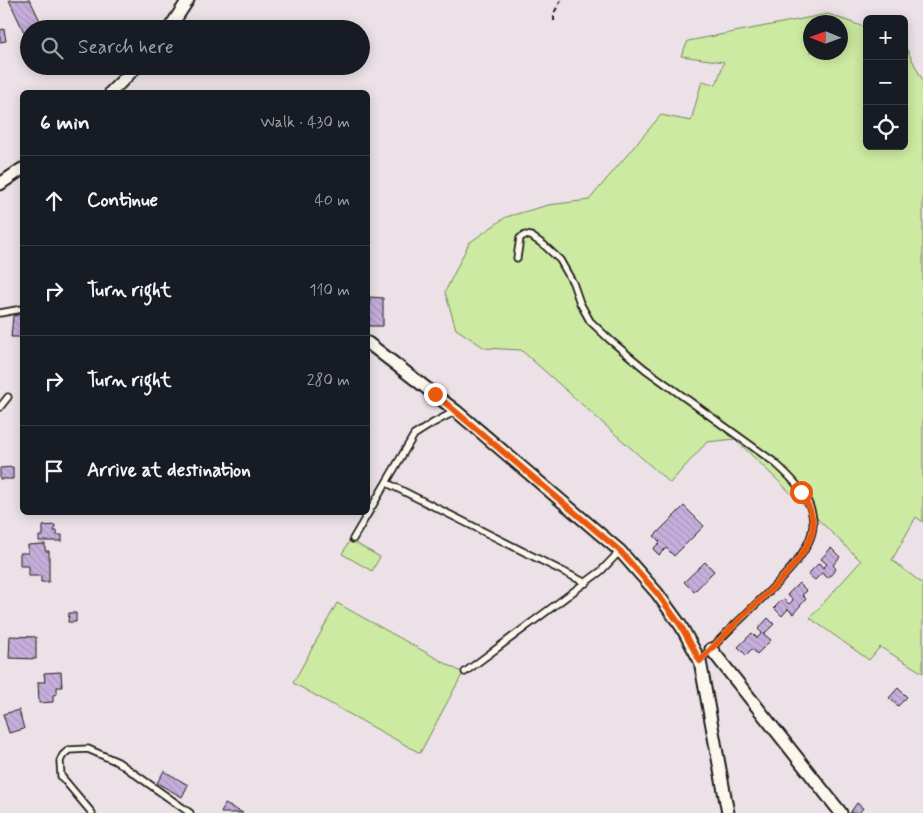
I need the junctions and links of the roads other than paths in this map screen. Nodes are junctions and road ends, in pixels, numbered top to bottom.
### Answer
1 (188, 0) edge
2 (175, 20) edge
3 (128, 75) edge
4 (113, 90) edge
5 (20, 170) edge
6 (0, 184) edge
7 (517, 258) dead end
8 (20, 308) edge
9 (0, 313) edge
10 (370, 345) edge
11 (8, 397) dead end
12 (0, 407) edge
13 (456, 411) junction
14 (387, 483) junction
15 (370, 511) edge
16 (368, 515) edge
17 (353, 539) dead end
18 (620, 551) junction
19 (586, 583) junction
20 (710, 649) junction
21 (700, 661) junction
22 (465, 672) dead end
23 (92, 813) edge
24 (190, 813) edge
25 (728, 813) edge
26 (841, 813) edge

1 - 2 street
3 - 4 street
5 - 6 street
7 - 20 lane
8 - 9 lane
10 - 13 street
11 - 12 lane
13 - 14 lane
13 - 18 street
14 - 15 lane
14 - 19 lane
16 - 17 lane
18 - 19 lane
18 - 21 street
19 - 22 lane
20 - 21 lane
20 - 26 street
21 - 25 street
23 - 24 lane

